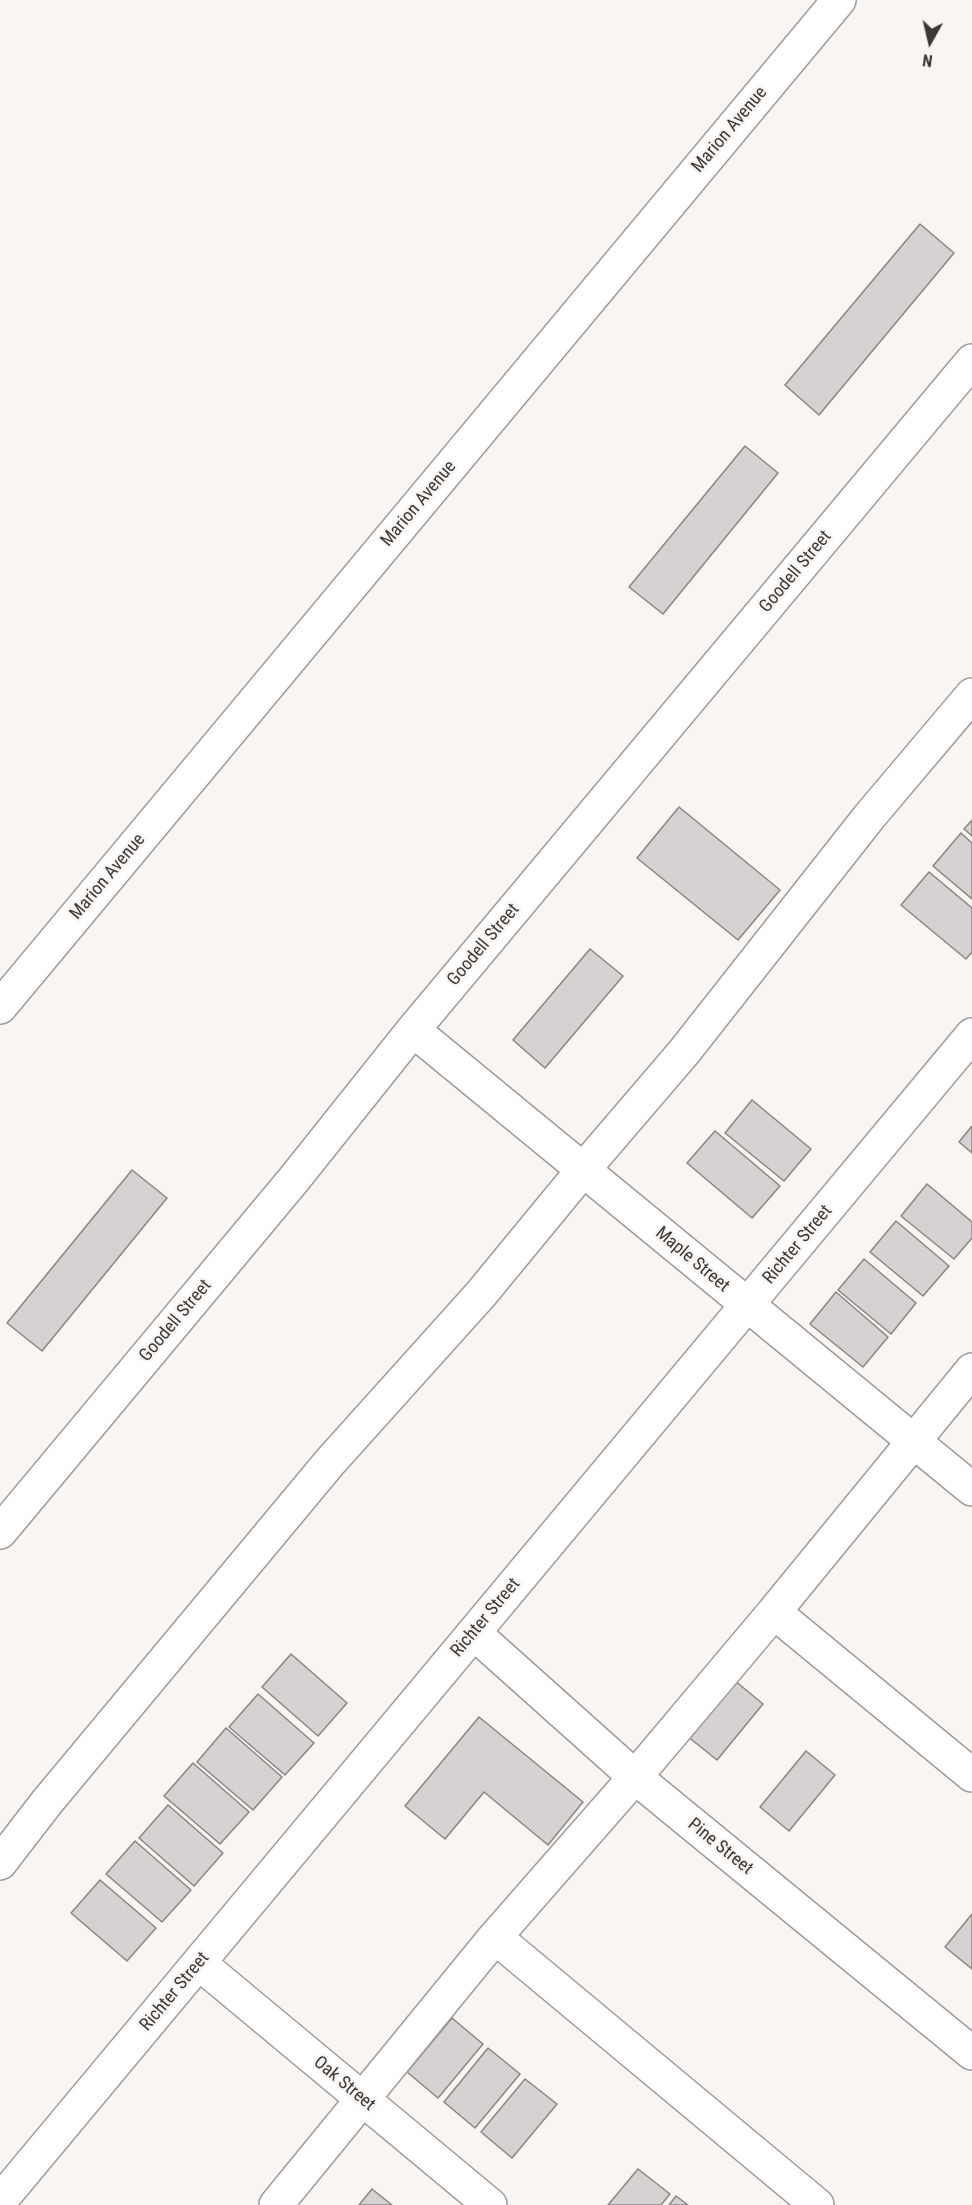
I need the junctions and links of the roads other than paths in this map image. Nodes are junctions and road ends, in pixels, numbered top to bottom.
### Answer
1 (838, 0) edge
2 (972, 361) edge
3 (972, 695) edge
4 (0, 1007) edge
5 (413, 1030) junction
6 (972, 1035) edge
7 (583, 1170) junction
8 (747, 1306) junction
9 (972, 1370) edge
10 (914, 1441) junction
11 (972, 1489) edge
12 (0, 1532) edge
13 (774, 1612) junction
14 (474, 1633) junction
15 (972, 1775) edge
16 (635, 1777) junction
17 (0, 1863) edge
18 (495, 1937) junction
19 (199, 1963) junction
20 (972, 2053) edge
21 (363, 2100) junction
22 (0, 2201) edge
23 (276, 2205) edge
24 (490, 2205) edge
25 (818, 2205) edge

1 - 4 street, Marion Avenue
2 - 5 street, Goodell Street
3 - 7 street
5 - 7 street, Maple Street
5 - 12 street, Goodell Street
6 - 8 street, Richter Street
7 - 8 street, Maple Street
7 - 17 street
8 - 10 street, Maple Street
8 - 14 street, Richter Street
9 - 10 street
10 - 11 street, Maple Street
10 - 13 street
13 - 15 street
13 - 16 street
14 - 16 street, Pine Street
14 - 19 street, Richter Street
16 - 18 street
16 - 20 street, Pine Street
18 - 21 street
18 - 25 street
19 - 21 street, Oak Street
19 - 22 street, Richter Street
21 - 23 street
21 - 24 street, Oak Street

